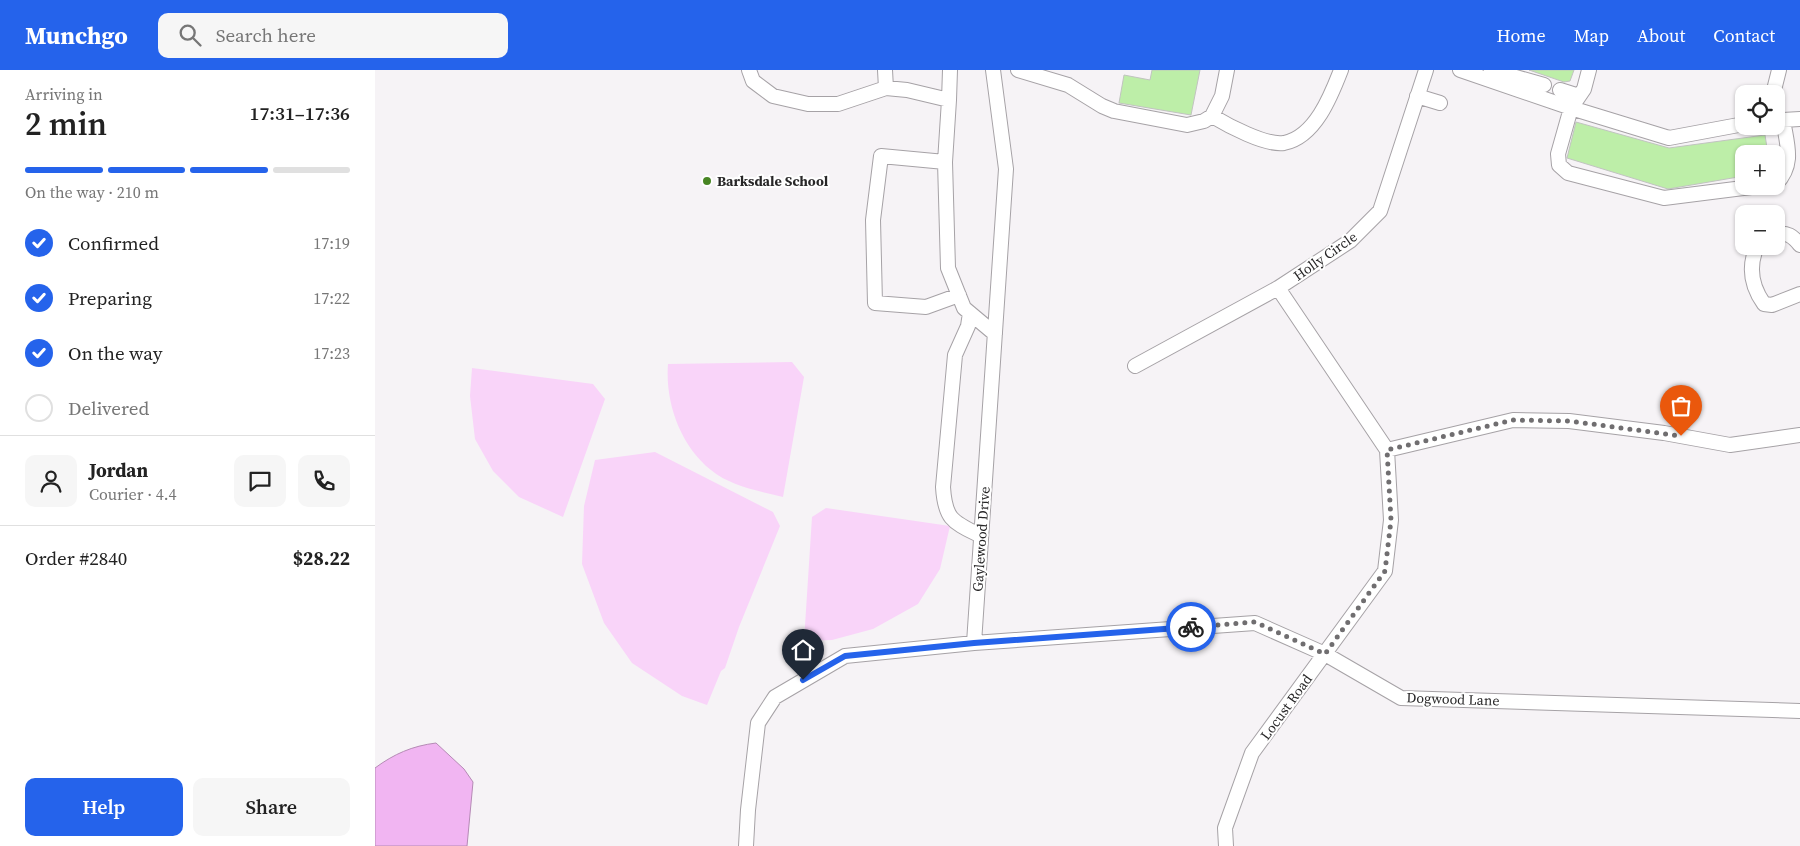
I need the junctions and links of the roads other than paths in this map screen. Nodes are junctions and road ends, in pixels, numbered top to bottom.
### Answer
1 (749, 70) edge
2 (885, 70) edge
3 (950, 70) edge
4 (993, 70) edge
5 (1018, 70) edge
6 (1227, 70) edge
7 (1341, 70) edge
8 (1426, 70) edge
9 (1489, 70) edge
10 (1589, 70) edge
11 (1779, 70) edge
12 (1464, 71) edge
13 (1544, 85) dead end
14 (1775, 85) edge
15 (886, 88) junction
16 (1560, 90) dead end
17 (1417, 96) junction
18 (1579, 96) junction
19 (949, 100) junction
20 (1440, 103) dead end
21 (1571, 108) junction
22 (1212, 116) junction
23 (1800, 119) edge
24 (1785, 120) edge
25 (1735, 126) edge
26 (1783, 135) edge
27 (945, 162) junction
28 (1785, 174) edge
29 (1735, 189) edge
30 (1785, 233) edge
31 (1800, 245) edge
32 (1753, 255) edge
33 (1278, 288) junction
34 (1800, 294) edge
35 (959, 295) junction
36 (971, 313) junction
37 (995, 334) junction
38 (1135, 366) dead end
39 (1800, 436) edge
40 (1387, 450) junction
41 (981, 536) junction
42 (974, 643) junction
43 (1325, 654) junction
44 (1800, 711) edge
45 (746, 846) edge
46 (1226, 846) edge

1 - 15 street
2 - 15 street
3 - 19 street
4 - 37 street, Gaylewood Drive
5 - 22 street
6 - 22 street
7 - 22 street
8 - 17 street, Holly Circle
9 - 12 street
9 - 13 street
10 - 18 street
11 - 14 street
12 - 21 street
15 - 19 street
16 - 18 street
17 - 20 street
17 - 33 street, Holly Circle
18 - 21 street
19 - 27 street
21 - 25 street
21 - 29 street
23 - 24 street
26 - 28 street
27 - 35 street
27 - 35 street
30 - 31 street
32 - 34 street
33 - 38 street, Holly Circle
33 - 40 street
35 - 36 street
36 - 37 street
36 - 41 street
37 - 41 street, Gaylewood Drive
39 - 40 street
40 - 43 street, Locust Road
41 - 42 street, Gaylewood Drive
42 - 43 street, Dogwood Lane
42 - 45 street
43 - 44 street, Dogwood Lane
43 - 46 street, Locust Road

